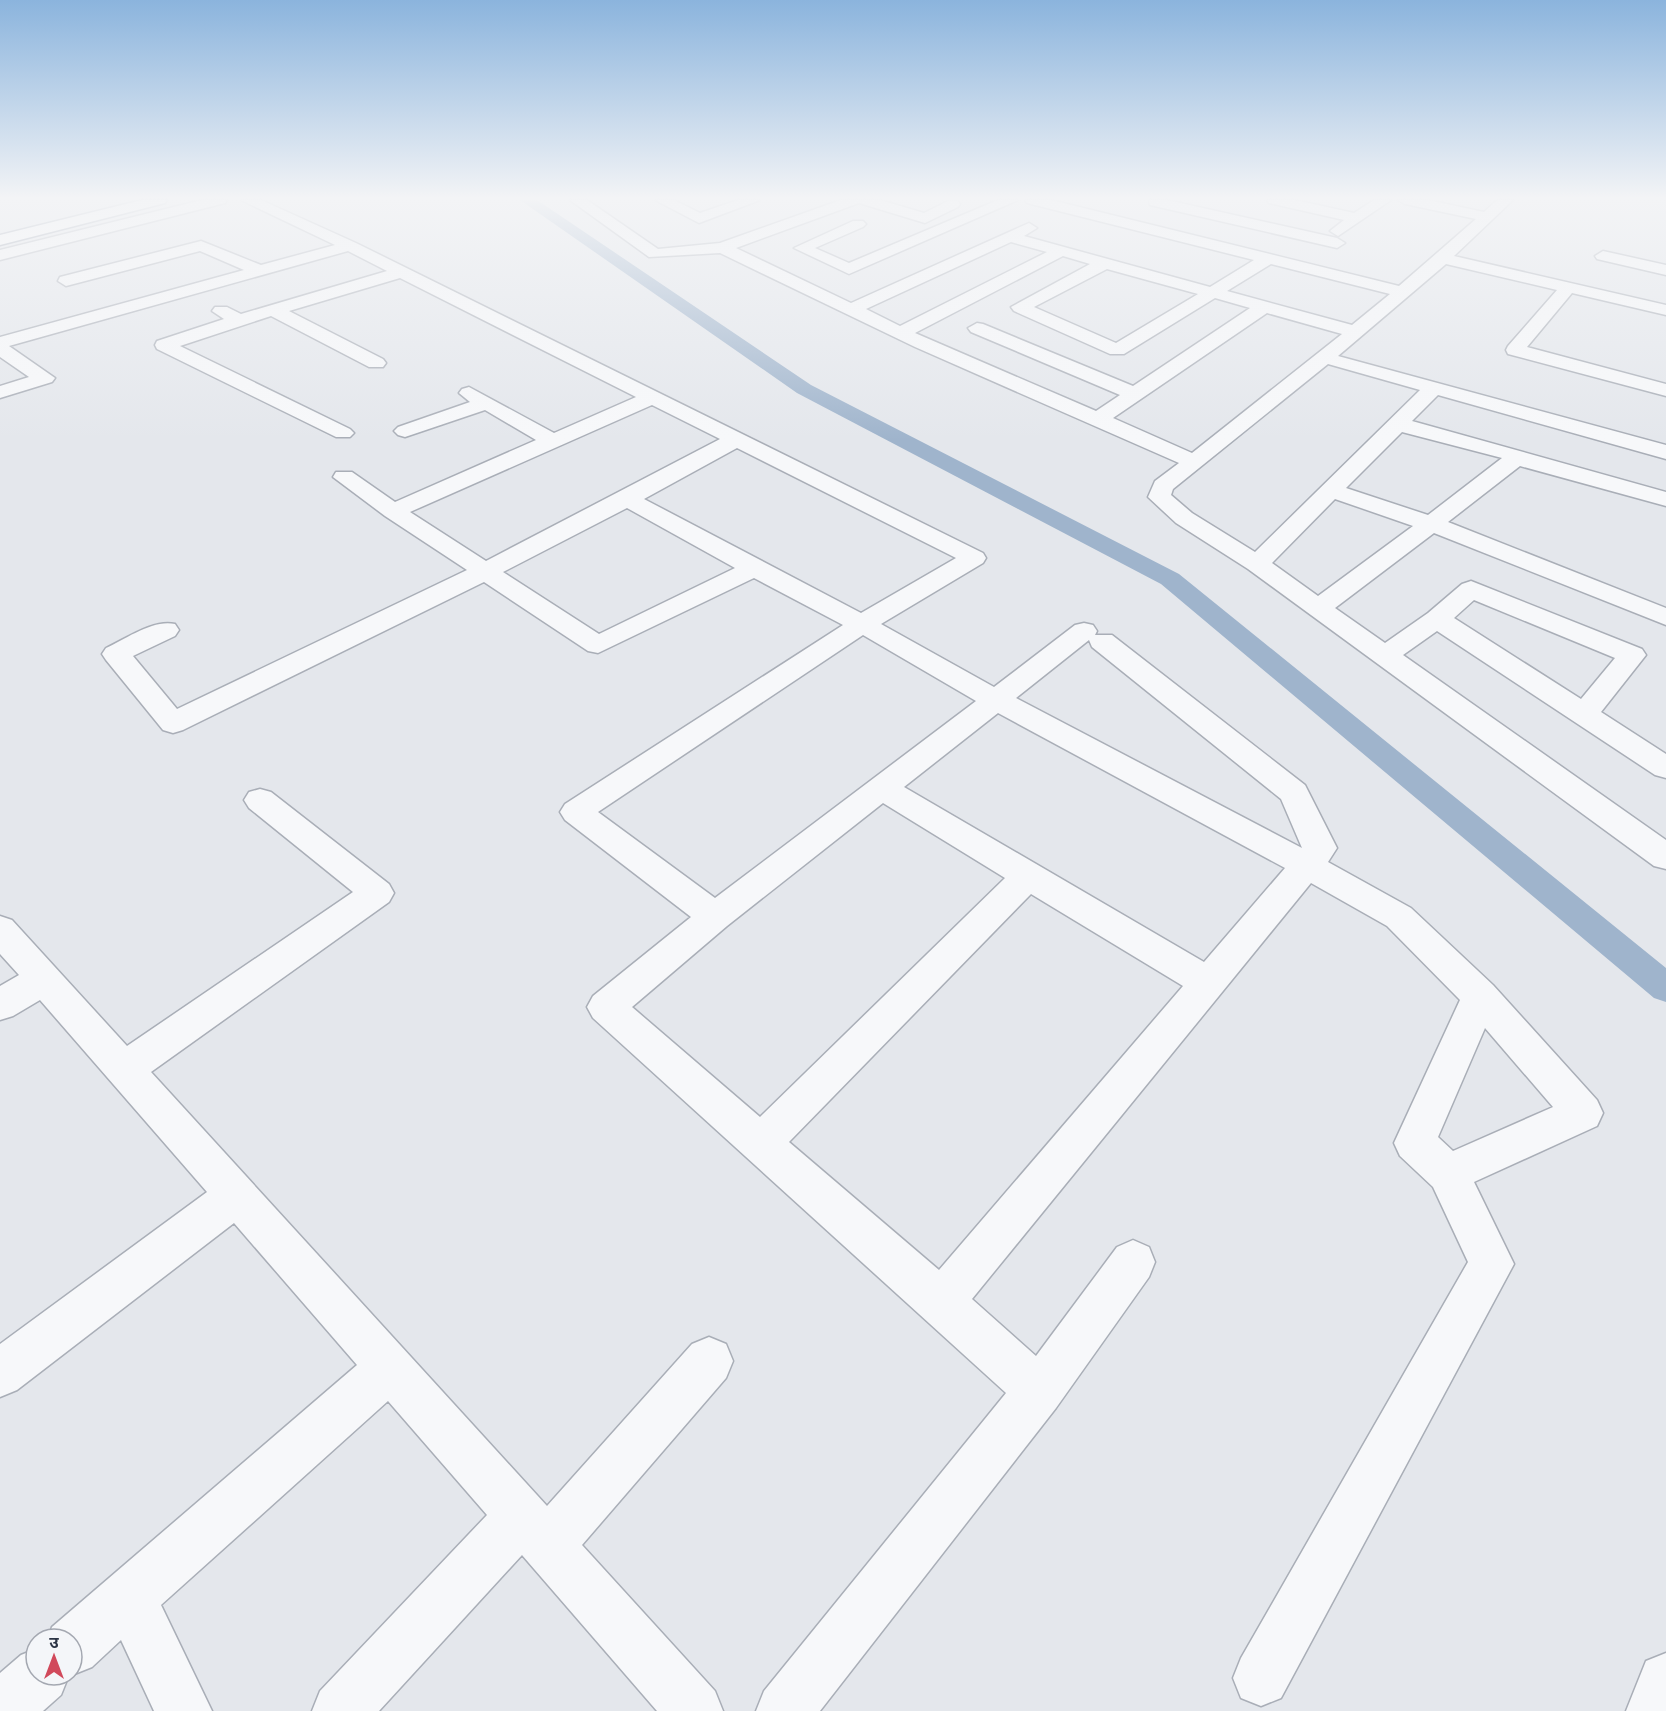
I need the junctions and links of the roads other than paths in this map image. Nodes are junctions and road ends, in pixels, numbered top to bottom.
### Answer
1 (64, 280) edge
2 (228, 280) edge
3 (375, 280) edge
4 (418, 280) edge
5 (788, 280) edge
6 (915, 280) edge
7 (1004, 280) edge
8 (1073, 280) edge
9 (1168, 280) edge
10 (1233, 280) edge
11 (1334, 280) edge
12 (1354, 280) edge
13 (1416, 280) edge
14 (1537, 280) edge
15 (1568, 287) junction
16 (1322, 288) dead end
17 (185, 292) junction
18 (1213, 292) junction
19 (1401, 292) junction
20 (1304, 301) dead end
21 (1264, 306) junction
22 (1020, 308) junction
23 (117, 310) junction
24 (273, 310) junction
25 (850, 310) junction
26 (1666, 310) edge
27 (1286, 313) junction
28 (239, 320) junction
29 (977, 328) junction
30 (1353, 331) junction
31 (900, 333) junction
32 (0, 343) edge
33 (0, 349) edge
34 (935, 349) junction
35 (1322, 357) junction
36 (376, 363) dead end
37 (1434, 388) junction
38 (1666, 390) edge
39 (0, 392) edge
40 (1135, 394) junction
41 (651, 398) junction
42 (1098, 420) junction
43 (1398, 424) junction
44 (405, 431) dead end
45 (343, 433) dead end
46 (735, 440) junction
47 (553, 441) junction
48 (1666, 452) edge
49 (1517, 458) junction
50 (1195, 462) junction
51 (344, 477) dead end
52 (1330, 490) junction
53 (627, 499) junction
54 (1666, 499) edge
55 (393, 511) junction
56 (1431, 524) junction
57 (1257, 564) junction
58 (754, 568) junction
59 (486, 571) junction
60 (1663, 607) edge
61 (1318, 608) junction
62 (1437, 619) junction
63 (862, 624) junction
64 (166, 630) dead end
65 (1385, 656) junction
66 (996, 700) junction
67 (1584, 715) junction
68 (1666, 768) edge
69 (881, 789) junction
70 (260, 800) dead end
71 (1666, 857) edge
72 (1307, 865) junction
73 (1028, 876) junction
74 (715, 917) junction
75 (0, 930) edge
76 (43, 979) junction
77 (1208, 983) junction
78 (1480, 996) junction
79 (0, 1005) edge
80 (124, 1070) junction
81 (761, 1143) junction
82 (1448, 1173) junction
83 (236, 1196) junction
84 (1133, 1262) dead end
85 (941, 1302) junction
86 (709, 1361) dead end
87 (389, 1368) junction
88 (0, 1373) edge
89 (1039, 1391) junction
90 (534, 1530) junction
91 (128, 1598) junction
92 (84, 1636) edge
93 (1261, 1678) dead end
94 (1666, 1681) edge
95 (27, 1687) edge
96 (0, 1711) edge
97 (184, 1711) edge
98 (340, 1711) edge
99 (695, 1711) edge
100 (784, 1711) edge
101 (1654, 1711) edge

1 - 23 street
2 - 17 street
3 - 24 street
4 - 41 street
5 - 25 street
6 - 25 street
7 - 31 street
8 - 22 street
9 - 18 street
10 - 18 street
11 - 16 street
12 - 19 street
13 - 19 street
14 - 15 street
15 - 26 street
15 - 38 street
17 - 23 street
17 - 28 street
18 - 21 street
18 - 22 street
19 - 30 street
20 - 27 street
21 - 27 street
21 - 40 street
22 - 29 street
23 - 32 street
24 - 28 street
24 - 36 street
25 - 31 street
27 - 30 street
28 - 45 street
29 - 34 street
29 - 40 street
30 - 35 street
31 - 34 street
33 - 39 street
34 - 42 street
35 - 37 street
35 - 50 street
37 - 43 street
37 - 48 street
40 - 42 street
41 - 46 street
41 - 47 street
42 - 50 street
43 - 49 street
43 - 52 street
44 - 47 street
46 - 53 street
46 - 63 street
47 - 55 street
49 - 54 street
49 - 56 street
50 - 57 street
51 - 55 street
52 - 56 street
52 - 57 street
53 - 58 street
53 - 59 street
55 - 59 street
56 - 60 street
56 - 61 street
57 - 61 street
58 - 59 street
58 - 63 street
59 - 64 street
61 - 65 street
62 - 65 street
62 - 67 street
62 - 67 street
63 - 66 street
63 - 74 street
65 - 71 street
66 - 69 street
66 - 72 street
66 - 72 street
67 - 68 street
69 - 73 street
69 - 74 street
70 - 80 street
72 - 77 street
72 - 78 street
73 - 77 street
73 - 81 street
74 - 81 street
75 - 76 street
76 - 79 street
76 - 80 street
77 - 85 street
78 - 82 street
78 - 82 street
80 - 83 street
81 - 85 street
82 - 93 street
83 - 87 street
83 - 88 street
84 - 89 street
85 - 89 street
86 - 90 street
87 - 90 street
87 - 91 street
89 - 100 street
90 - 98 street
90 - 99 street
91 - 92 street
91 - 97 street
94 - 101 street
95 - 96 street

